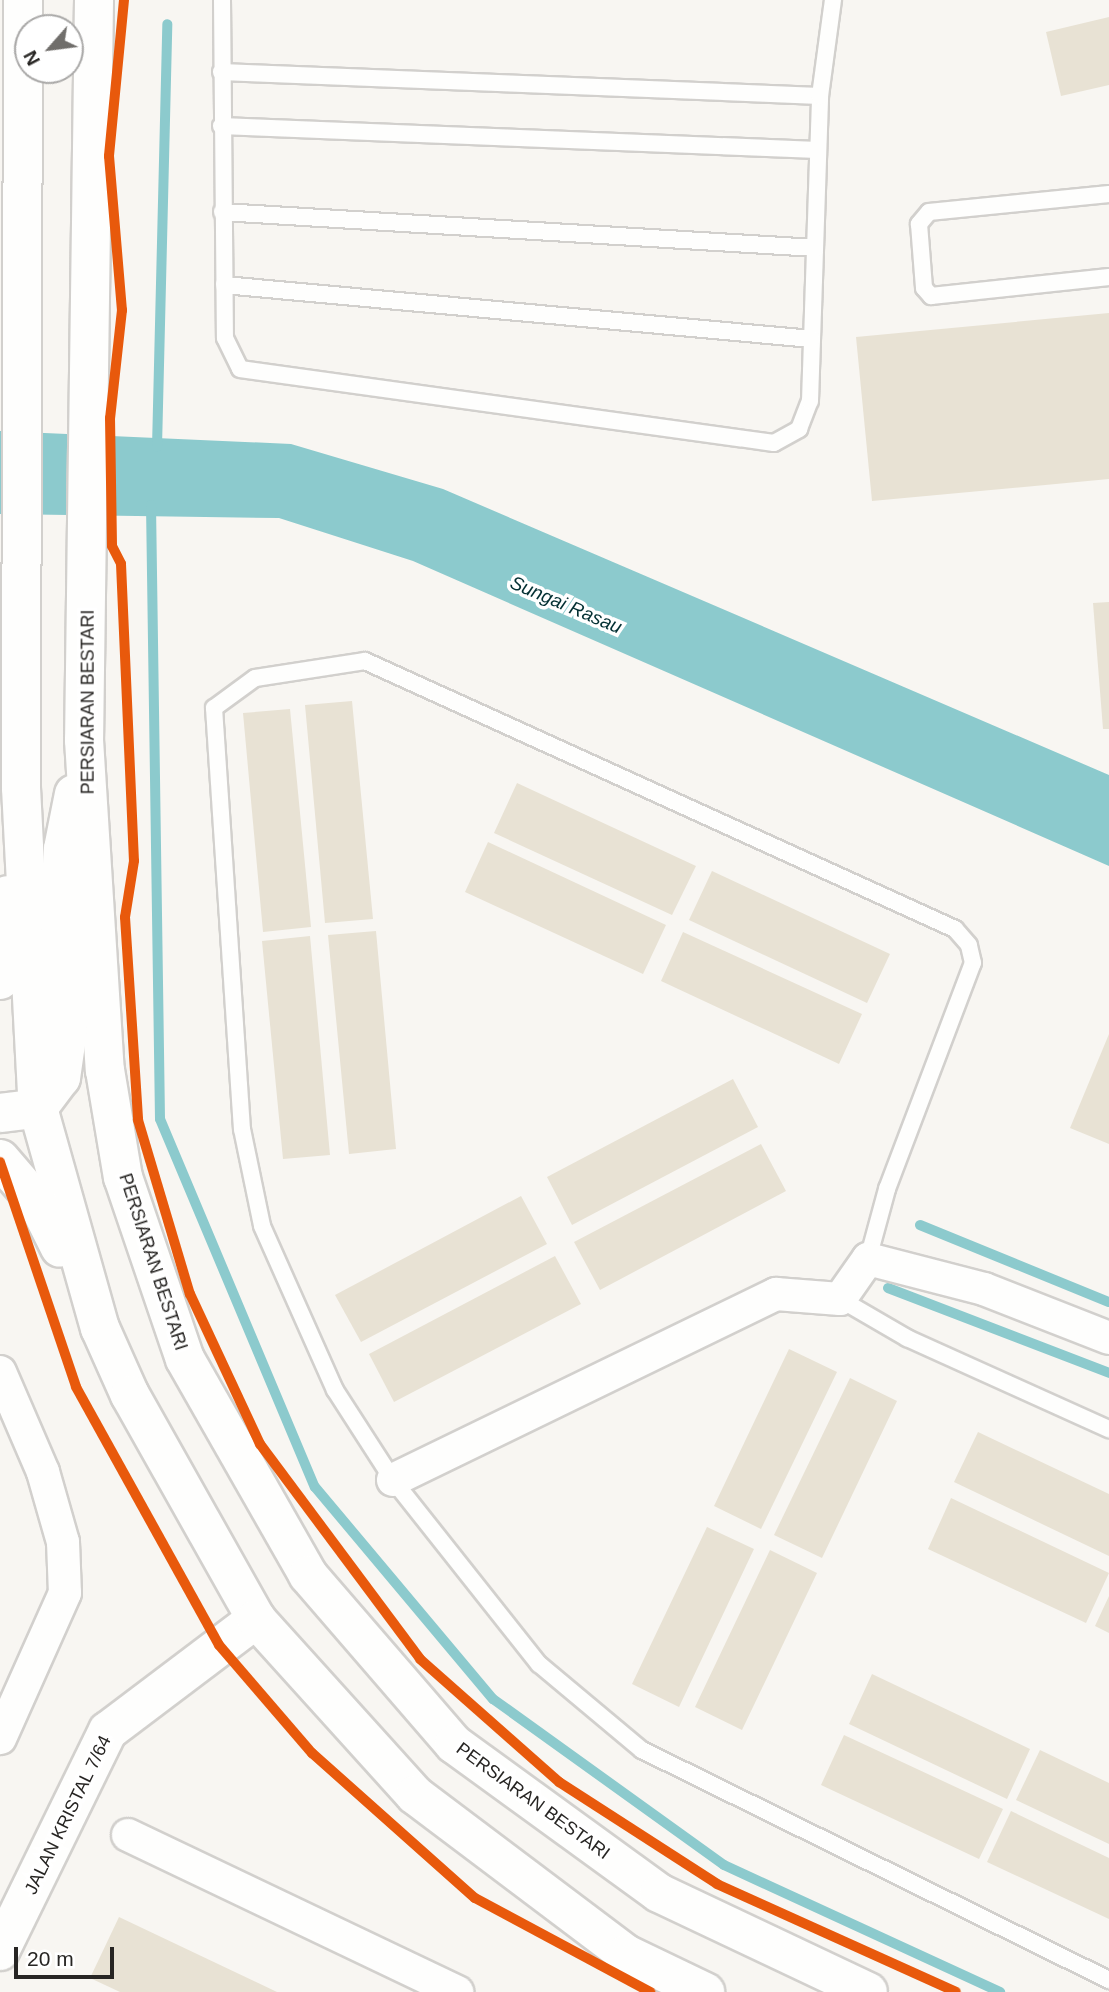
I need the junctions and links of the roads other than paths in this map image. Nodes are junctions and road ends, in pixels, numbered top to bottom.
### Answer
1 (23, 0) edge
2 (94, 0) edge
3 (222, 0) edge
4 (833, 0) edge
5 (221, 72) junction
6 (820, 96) junction
7 (221, 126) junction
8 (818, 150) junction
9 (1109, 194) edge
10 (222, 212) junction
11 (815, 248) junction
12 (1109, 277) edge
13 (224, 285) junction
14 (812, 339) junction
15 (84, 740) junction
16 (21, 788) junction
17 (0, 980) edge
18 (38, 1108) junction
19 (0, 1113) edge
20 (0, 1158) edge
21 (868, 1259) junction
22 (840, 1299) junction
23 (100, 1328) junction
24 (1109, 1338) edge
25 (0, 1372) edge
26 (1109, 1429) edge
27 (393, 1480) junction
28 (256, 1619) junction
29 (0, 1738) edge
30 (128, 1835) dead end
31 (5, 1930) edge
32 (1109, 1980) edge
33 (457, 1992) edge
34 (705, 1992) edge
35 (868, 1992) edge

1 - 16 main road
2 - 15 main road, PERSIARAN BESTARI
3 - 5 lane
4 - 6 lane
5 - 6 lane
5 - 7 lane
6 - 8 lane
7 - 8 lane
7 - 10 lane
8 - 11 lane
9 - 12 lane
10 - 11 lane
10 - 13 lane
11 - 14 lane
13 - 14 lane
13 - 14 lane
15 - 18 main road
15 - 35 main road, PERSIARAN BESTARI
16 - 17 main road
16 - 18 main road
18 - 19 main road
18 - 23 main road
20 - 23 main road
21 - 22 street
21 - 24 street
21 - 27 lane
22 - 26 lane
22 - 27 street
23 - 28 main road
25 - 29 street
27 - 32 lane
28 - 31 main road, JALAN KRISTAL 7/64
28 - 34 main road
30 - 33 street

